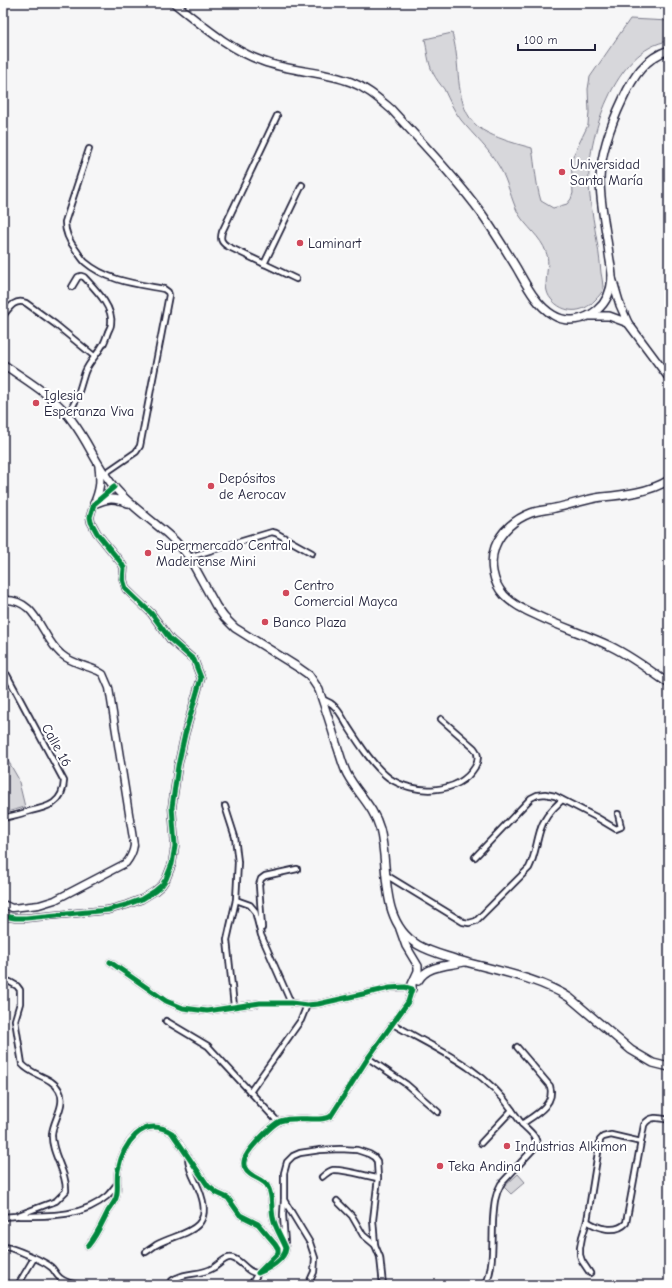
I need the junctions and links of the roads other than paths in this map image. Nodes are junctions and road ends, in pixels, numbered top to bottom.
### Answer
1 (174, 3) edge
2 (669, 50) edge
3 (277, 116) dead end
4 (89, 149) dead end
5 (302, 186) dead end
6 (264, 264) junction
7 (612, 278) junction
8 (296, 279) dead end
9 (72, 287) dead end
10 (3, 316) edge
11 (590, 316) junction
12 (628, 323) junction
13 (94, 356) junction
14 (3, 364) edge
15 (669, 378) edge
16 (67, 414) junction
17 (99, 465) junction
18 (104, 474) junction
19 (669, 480) edge
20 (114, 487) junction
21 (94, 504) junction
22 (130, 504) junction
23 (312, 553) dead end
24 (189, 557) junction
25 (3, 600) edge
26 (3, 672) edge
27 (669, 684) edge
28 (322, 699) junction
29 (441, 719) dead end
30 (562, 800) junction
31 (225, 806) dead end
32 (618, 814) dead end
33 (3, 818) edge
34 (475, 857) dead end
35 (298, 869) dead end
36 (386, 875) junction
37 (236, 900) junction
38 (3, 904) edge
39 (3, 916) edge
40 (399, 927) junction
41 (262, 937) junction
42 (110, 962) dead end
43 (464, 962) junction
44 (3, 981) edge
45 (412, 989) junction
46 (291, 1002) junction
47 (307, 1005) junction
48 (234, 1006) junction
49 (166, 1021) dead end
50 (393, 1024) junction
51 (517, 1047) dead end
52 (368, 1058) junction
53 (669, 1067) edge
54 (250, 1092) junction
55 (512, 1110) junction
56 (438, 1112) dead end
57 (669, 1120) edge
58 (278, 1122) junction
59 (522, 1124) junction
60 (641, 1142) junction
61 (481, 1143) dead end
62 (188, 1158) junction
63 (322, 1177) dead end
64 (378, 1178) junction
65 (117, 1184) junction
66 (284, 1200) junction
67 (337, 1200) dead end
68 (16, 1216) junction
69 (3, 1217) edge
70 (587, 1221) junction
71 (375, 1245) junction
72 (88, 1246) dead end
73 (3, 1247) edge
74 (286, 1248) junction
75 (146, 1252) dead end
76 (34, 1258) junction
77 (258, 1273) junction
78 (590, 1273) dead end
79 (18, 1285) edge
80 (80, 1285) edge
81 (167, 1285) edge
82 (251, 1285) edge
83 (308, 1285) edge
84 (383, 1285) edge
85 (486, 1285) edge

1 - 11 main road
2 - 7 main road
3 - 6 street
4 - 18 street
5 - 6 street
6 - 8 street
7 - 11 main road
7 - 12 main road
9 - 13 street
10 - 13 street
11 - 12 main road
12 - 15 main road
13 - 16 street
14 - 16 main road
16 - 17 main road
17 - 18 main road
17 - 21 main road
18 - 20 main road
19 - 27 main road
20 - 21 street
20 - 22 main road
21 - 22 main road
21 - 39 street
22 - 24 main road
23 - 24 street
24 - 28 main road
25 - 38 street
26 - 33 street, Calle 16
28 - 29 street
28 - 36 main road
30 - 32 street
30 - 34 street
30 - 36 street
31 - 37 street
35 - 41 street
36 - 40 main road
37 - 41 street
37 - 48 street
40 - 43 main road
40 - 45 main road
41 - 46 street
42 - 48 street
43 - 45 main road
43 - 53 main road
44 - 68 street
45 - 47 street
45 - 50 street
46 - 47 street
46 - 48 street
47 - 54 street
49 - 54 street
50 - 52 street
50 - 55 street
51 - 59 street
52 - 56 street
52 - 58 street
54 - 58 street
55 - 59 street
55 - 61 street
57 - 60 street
58 - 74 street
59 - 85 street
60 - 70 street
60 - 70 street
62 - 65 street
62 - 75 street
62 - 77 street
63 - 64 street
64 - 66 street
64 - 71 street
65 - 68 street
65 - 72 street
66 - 74 street
66 - 83 street
67 - 71 street
68 - 69 street
70 - 78 street
71 - 84 street
73 - 76 street
74 - 77 street
76 - 79 street
76 - 80 street
77 - 81 street
77 - 82 street

